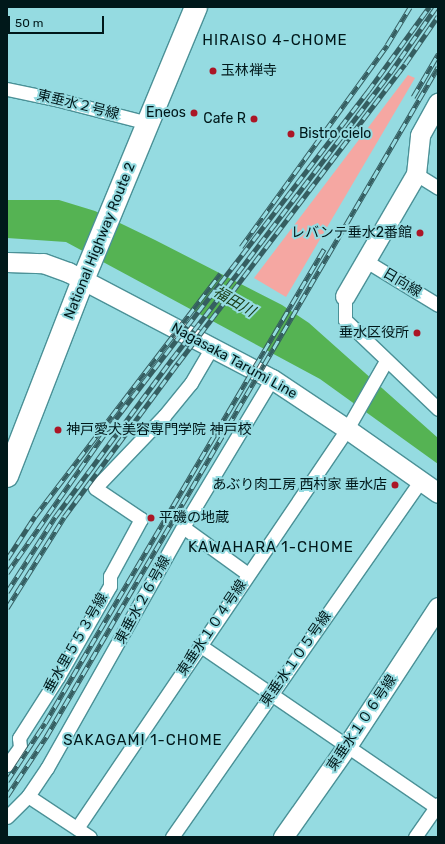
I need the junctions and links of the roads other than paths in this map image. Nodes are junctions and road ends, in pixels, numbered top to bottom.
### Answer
1 (196, 7) edge
2 (7, 89) edge
3 (438, 103) edge
4 (148, 123) junction
5 (416, 174) junction
6 (438, 188) edge
7 (366, 261) junction
8 (11, 262) edge
9 (87, 271) junction
10 (345, 296) joint
11 (438, 305) edge
12 (212, 347) junction
13 (386, 361) junction
14 (272, 379) junction
15 (438, 409) edge
16 (351, 423) junction
17 (7, 476) edge
18 (421, 480) junction
19 (438, 494) edge
20 (183, 527) junction
21 (248, 574) junction
22 (438, 607) edge
23 (201, 646) junction
24 (271, 694) junction
25 (347, 746) junction
26 (7, 765) edge
27 (28, 796) junction
28 (437, 806) edge
29 (7, 817) edge
30 (77, 828) junction
31 (90, 837) edge
32 (172, 837) edge
33 (283, 837) edge
34 (415, 837) edge

1 - 4 highway, National Highway Route 2
2 - 4 street, 東垂水２号線
3 - 5 street
4 - 9 highway, National Highway Route 2
5 - 6 street
5 - 7 street
7 - 10 street
7 - 11 street, 日向線
8 - 9 street, Nagasaka Tarumi Line
9 - 12 street, Nagasaka Tarumi Line
9 - 17 highway, National Highway Route 2
10 - 13 street
12 - 14 street, Nagasaka Tarumi Line
12 - 26 street, 垂水里５５３号線
13 - 15 street
13 - 16 street, 東垂水１０４号線
14 - 16 street, Nagasaka Tarumi Line
14 - 20 street, 東垂水２６号線
16 - 18 street, Nagasaka Tarumi Line
16 - 21 street, 東垂水１０４号線
18 - 19 street, Nagasaka Tarumi Line
18 - 24 street, 東垂水１０５号線
20 - 21 street
20 - 27 street, 東垂水２６号線
21 - 23 street, 東垂水１０４号線
22 - 25 street, 東垂水１０６号線
23 - 24 street
23 - 30 street, 東垂水１０４号線
24 - 25 street
24 - 32 street, 東垂水１０５号線
25 - 28 street
25 - 33 street, 東垂水１０６号線
27 - 29 street, 東垂水２６号線
27 - 30 street
28 - 34 street
30 - 31 street

